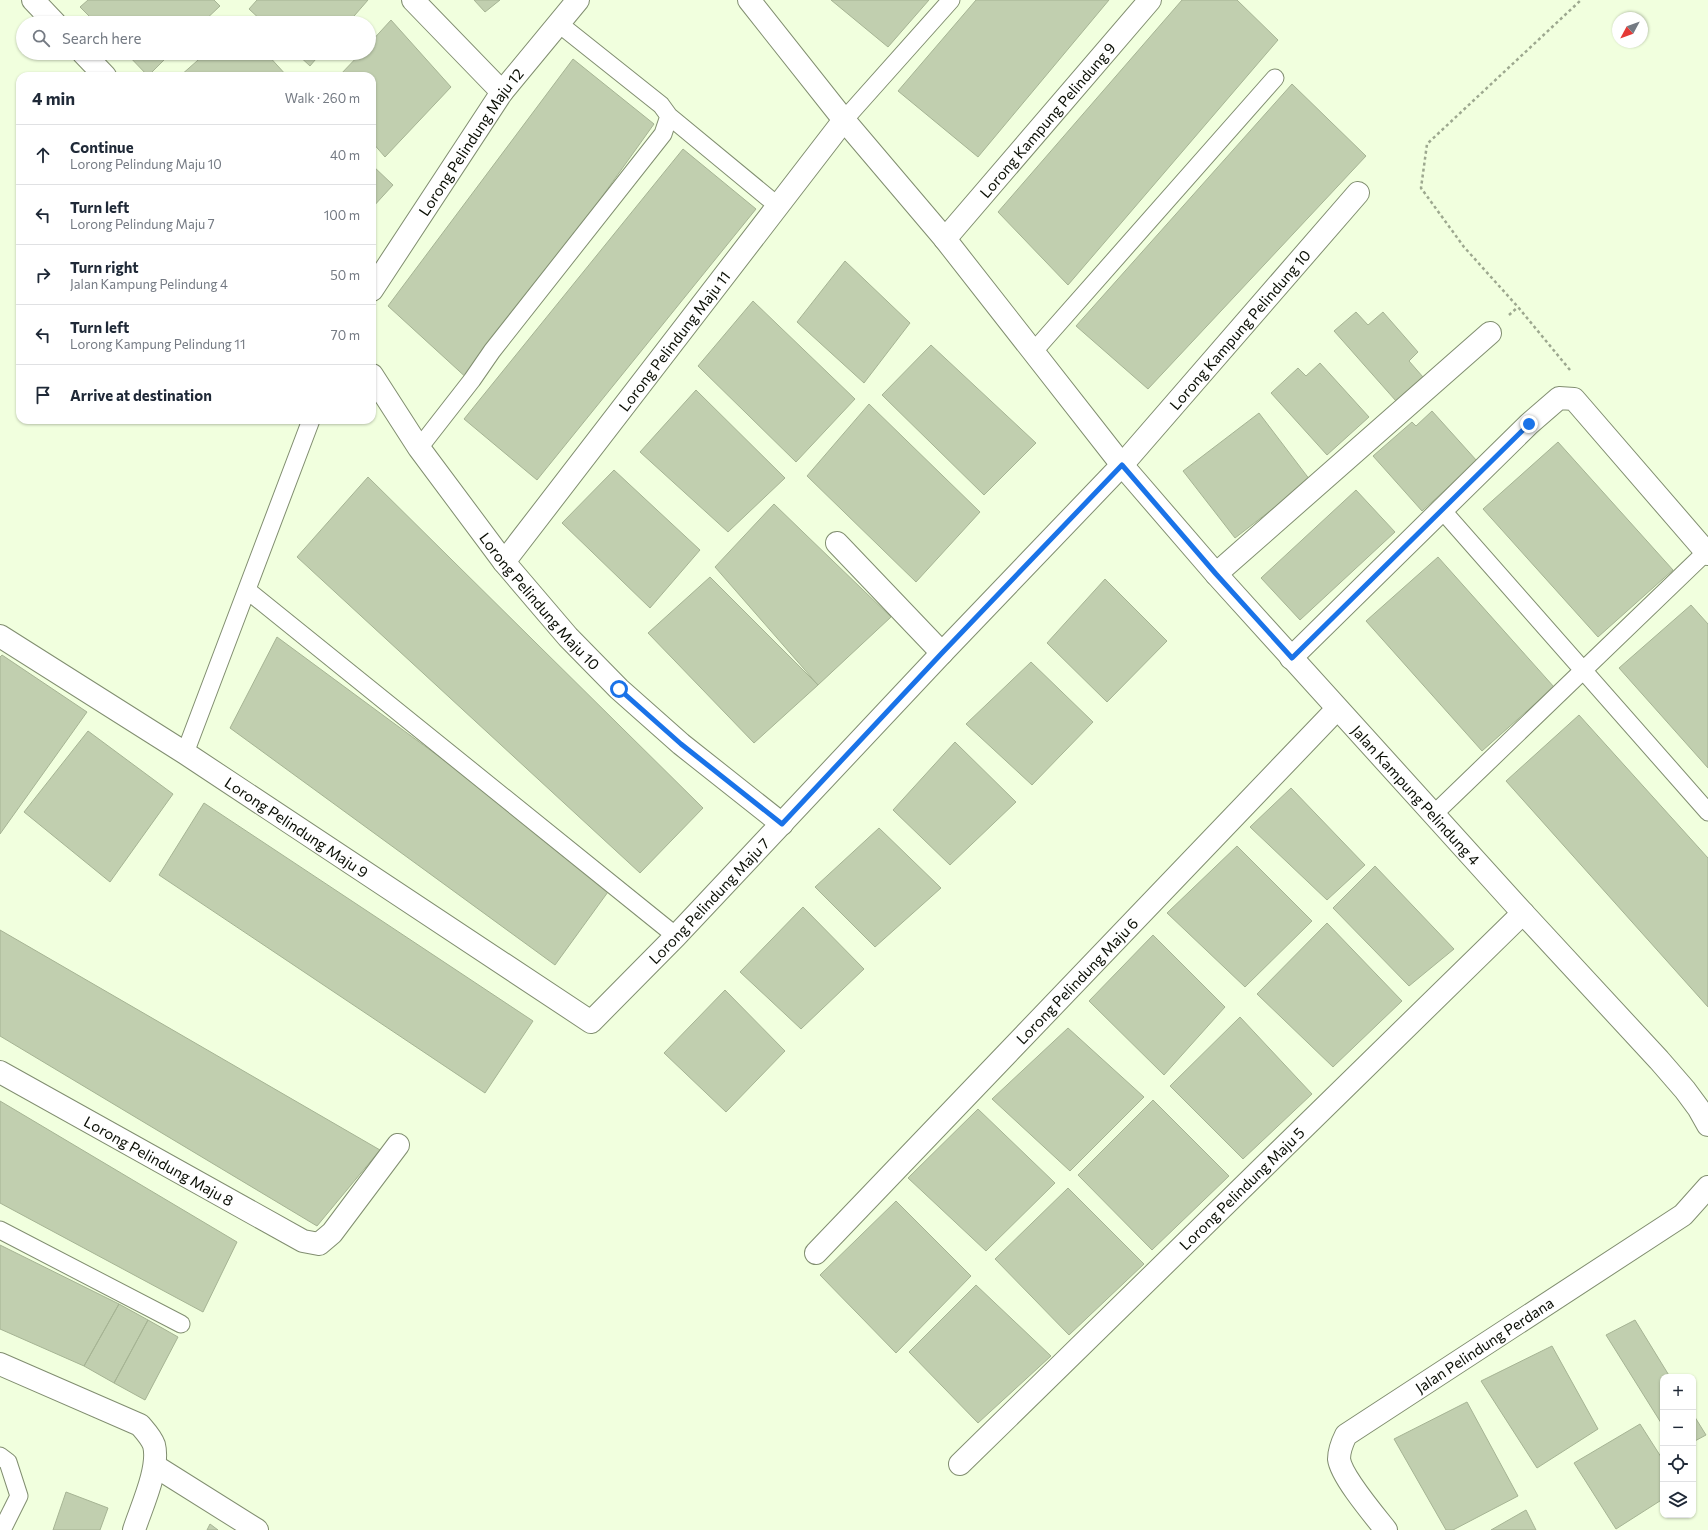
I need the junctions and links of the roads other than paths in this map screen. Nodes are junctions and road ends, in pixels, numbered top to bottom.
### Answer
1 (33, 0) edge
2 (413, 0) edge
3 (578, 0) edge
4 (951, 0) edge
5 (1150, 0) edge
6 (753, 2) edge
7 (48, 16) edge
8 (558, 24) junction
9 (90, 60) edge
10 (101, 72) edge
11 (1275, 78) dead end
12 (502, 92) junction
13 (669, 116) junction
14 (844, 120) junction
15 (1358, 193) dead end
16 (778, 206) junction
17 (945, 239) junction
18 (376, 284) edge
19 (1490, 333) dead end
20 (1034, 351) junction
21 (376, 380) edge
22 (309, 424) edge
23 (419, 448) junction
24 (1122, 465) junction
25 (1442, 510) junction
26 (837, 542) dead end
27 (1707, 553) edge
28 (504, 562) junction
29 (1216, 574) junction
30 (247, 590) junction
31 (0, 636) edge
32 (942, 653) junction
33 (1292, 658) junction
34 (1583, 670) junction
35 (1337, 708) junction
36 (186, 753) junction
37 (1708, 812) edge
38 (1434, 814) junction
39 (782, 824) junction
40 (1523, 913) junction
41 (676, 936) junction
42 (591, 1022) joint
43 (0, 1072) edge
44 (1708, 1125) edge
45 (398, 1145) dead end
46 (1708, 1187) edge
47 (0, 1230) edge
48 (816, 1253) dead end
49 (181, 1324) dead end
50 (0, 1364) edge
51 (0, 1456) edge
52 (960, 1464) dead end
53 (155, 1466) junction
54 (2, 1530) edge
55 (134, 1530) edge
56 (257, 1530) edge
57 (1386, 1530) edge

1 - 7 street
2 - 12 street
3 - 8 street, Lorong Pelindung Maju 12
4 - 14 lane
5 - 17 street, Lorong Kampung Pelindung 9
6 - 14 street, Jalan Kampung Pelindung 4
8 - 12 street, Lorong Pelindung Maju 12
8 - 13 lane
9 - 10 street
11 - 20 lane
12 - 18 street, Lorong Pelindung Maju 12
13 - 16 lane
13 - 23 lane
14 - 16 street, Lorong Pelindung Maju 11
14 - 17 street, Jalan Kampung Pelindung 4
15 - 24 street, Lorong Kampung Pelindung 10
16 - 28 street, Lorong Pelindung Maju 11
17 - 20 street, Jalan Kampung Pelindung 4
19 - 29 street
20 - 24 street, Jalan Kampung Pelindung 4
21 - 23 street, Lorong Pelindung Maju 10
22 - 30 lane
23 - 28 street, Lorong Pelindung Maju 10
24 - 29 street, Jalan Kampung Pelindung 4
24 - 32 street, Lorong Pelindung Maju 7
25 - 27 street
25 - 33 street
25 - 34 lane
26 - 32 street
27 - 34 lane
28 - 39 street, Lorong Pelindung Maju 10
29 - 33 street, Jalan Kampung Pelindung 4
30 - 36 lane
30 - 41 lane
31 - 36 street, Lorong Pelindung Maju 9
32 - 39 street, Lorong Pelindung Maju 7
33 - 35 street, Jalan Kampung Pelindung 4
34 - 37 lane
34 - 38 lane
35 - 38 street, Jalan Kampung Pelindung 4
35 - 48 street, Lorong Pelindung Maju 6
36 - 42 street, Lorong Pelindung Maju 9
38 - 40 street, Jalan Kampung Pelindung 4
39 - 41 street, Lorong Pelindung Maju 7
40 - 44 street, Jalan Kampung Pelindung 4
40 - 52 street, Lorong Pelindung Maju 5
41 - 42 street, Lorong Pelindung Maju 7
43 - 45 street, Lorong Pelindung Maju 8
46 - 57 street, Jalan Pelindung Perdana
47 - 49 lane
50 - 53 street
51 - 54 lane
53 - 55 street
53 - 56 street

